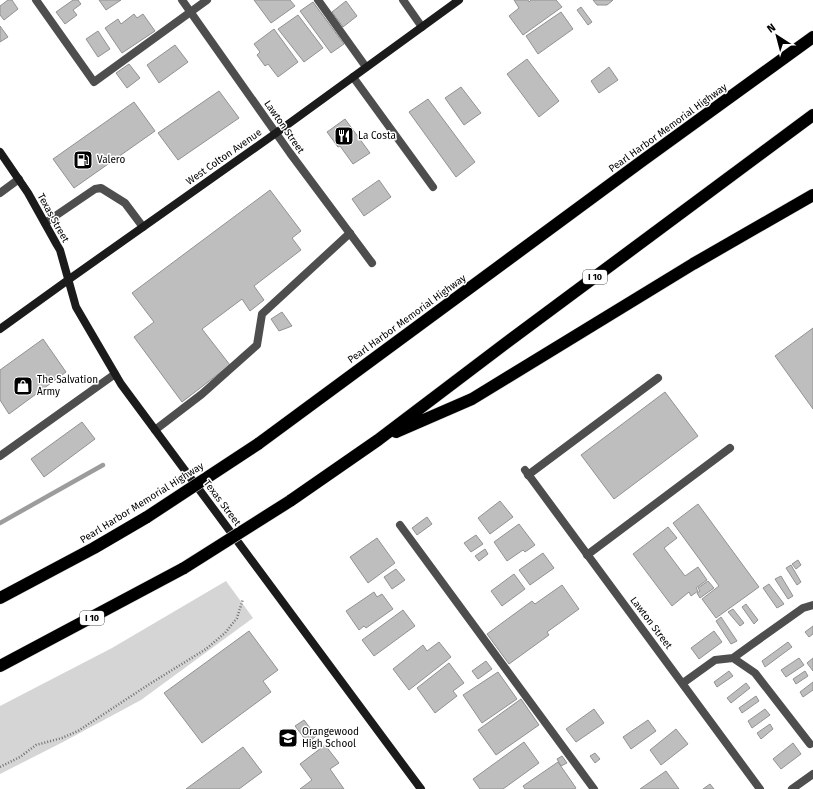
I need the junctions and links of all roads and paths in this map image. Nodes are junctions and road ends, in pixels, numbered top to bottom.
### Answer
1 (36, 0) edge
2 (182, 0) edge
3 (207, 0) edge
4 (318, 0) edge
5 (403, 0) edge
6 (459, 0) edge
7 (190, 12) junction
8 (422, 27) junction
9 (813, 37) edge
10 (366, 67) junction
11 (353, 76) junction
12 (813, 115) edge
13 (276, 133) junction
14 (0, 152) edge
15 (19, 179) junction
16 (433, 187) dead end
17 (0, 193) edge
18 (813, 195) edge
19 (45, 223) junction
20 (143, 227) junction
21 (350, 233) junction
22 (372, 263) dead end
23 (68, 280) junction
24 (0, 329) edge
25 (115, 374) junction
26 (658, 378) dead end
27 (155, 430) junction
28 (378, 440) junction
29 (730, 448) dead end
30 (0, 456) edge
31 (400, 525) dead end
32 (587, 554) junction
33 (0, 598) edge
34 (243, 599) dead end
35 (813, 604) edge
36 (733, 658) junction
37 (0, 666) edge
38 (683, 683) junction
39 (810, 744) dead end
40 (0, 767) edge
41 (813, 774) edge
42 (421, 789) edge
43 (594, 789) edge
44 (760, 789) edge
45 (792, 789) edge

1 - 7 street
2 - 7 street, Lawton Street
3 - 7 street
4 - 10 street
5 - 8 street
6 - 8 main road, West Colton Avenue
7 - 13 street, Lawton Street
8 - 10 main road, West Colton Avenue
9 - 33 highway, Pearl Harbor Memorial Highway, bridge
10 - 11 main road, West Colton Avenue
11 - 13 main road, West Colton Avenue
11 - 16 street
12 - 28 highway, I 10
13 - 20 main road, West Colton Avenue
13 - 21 street, Lawton Street
14 - 15 main road, Texas Street
15 - 17 street
15 - 19 main road, Texas Street
18 - 28 highway
19 - 20 street
19 - 23 main road, Texas Street
20 - 23 main road, West Colton Avenue
21 - 22 street, Lawton Street
21 - 27 street
23 - 24 main road, West Colton Avenue
23 - 25 main road, Texas Street
25 - 27 main road, Texas Street
25 - 30 street
26 - 32 street, Lawton Street
27 - 42 main road, Texas Street
28 - 37 highway, I 10, bridge
29 - 32 street
31 - 43 street
32 - 38 street, Lawton Street
34 - 40 path
35 - 36 street
36 - 38 street
36 - 39 street
38 - 44 street, Lawton Street
41 - 45 street

